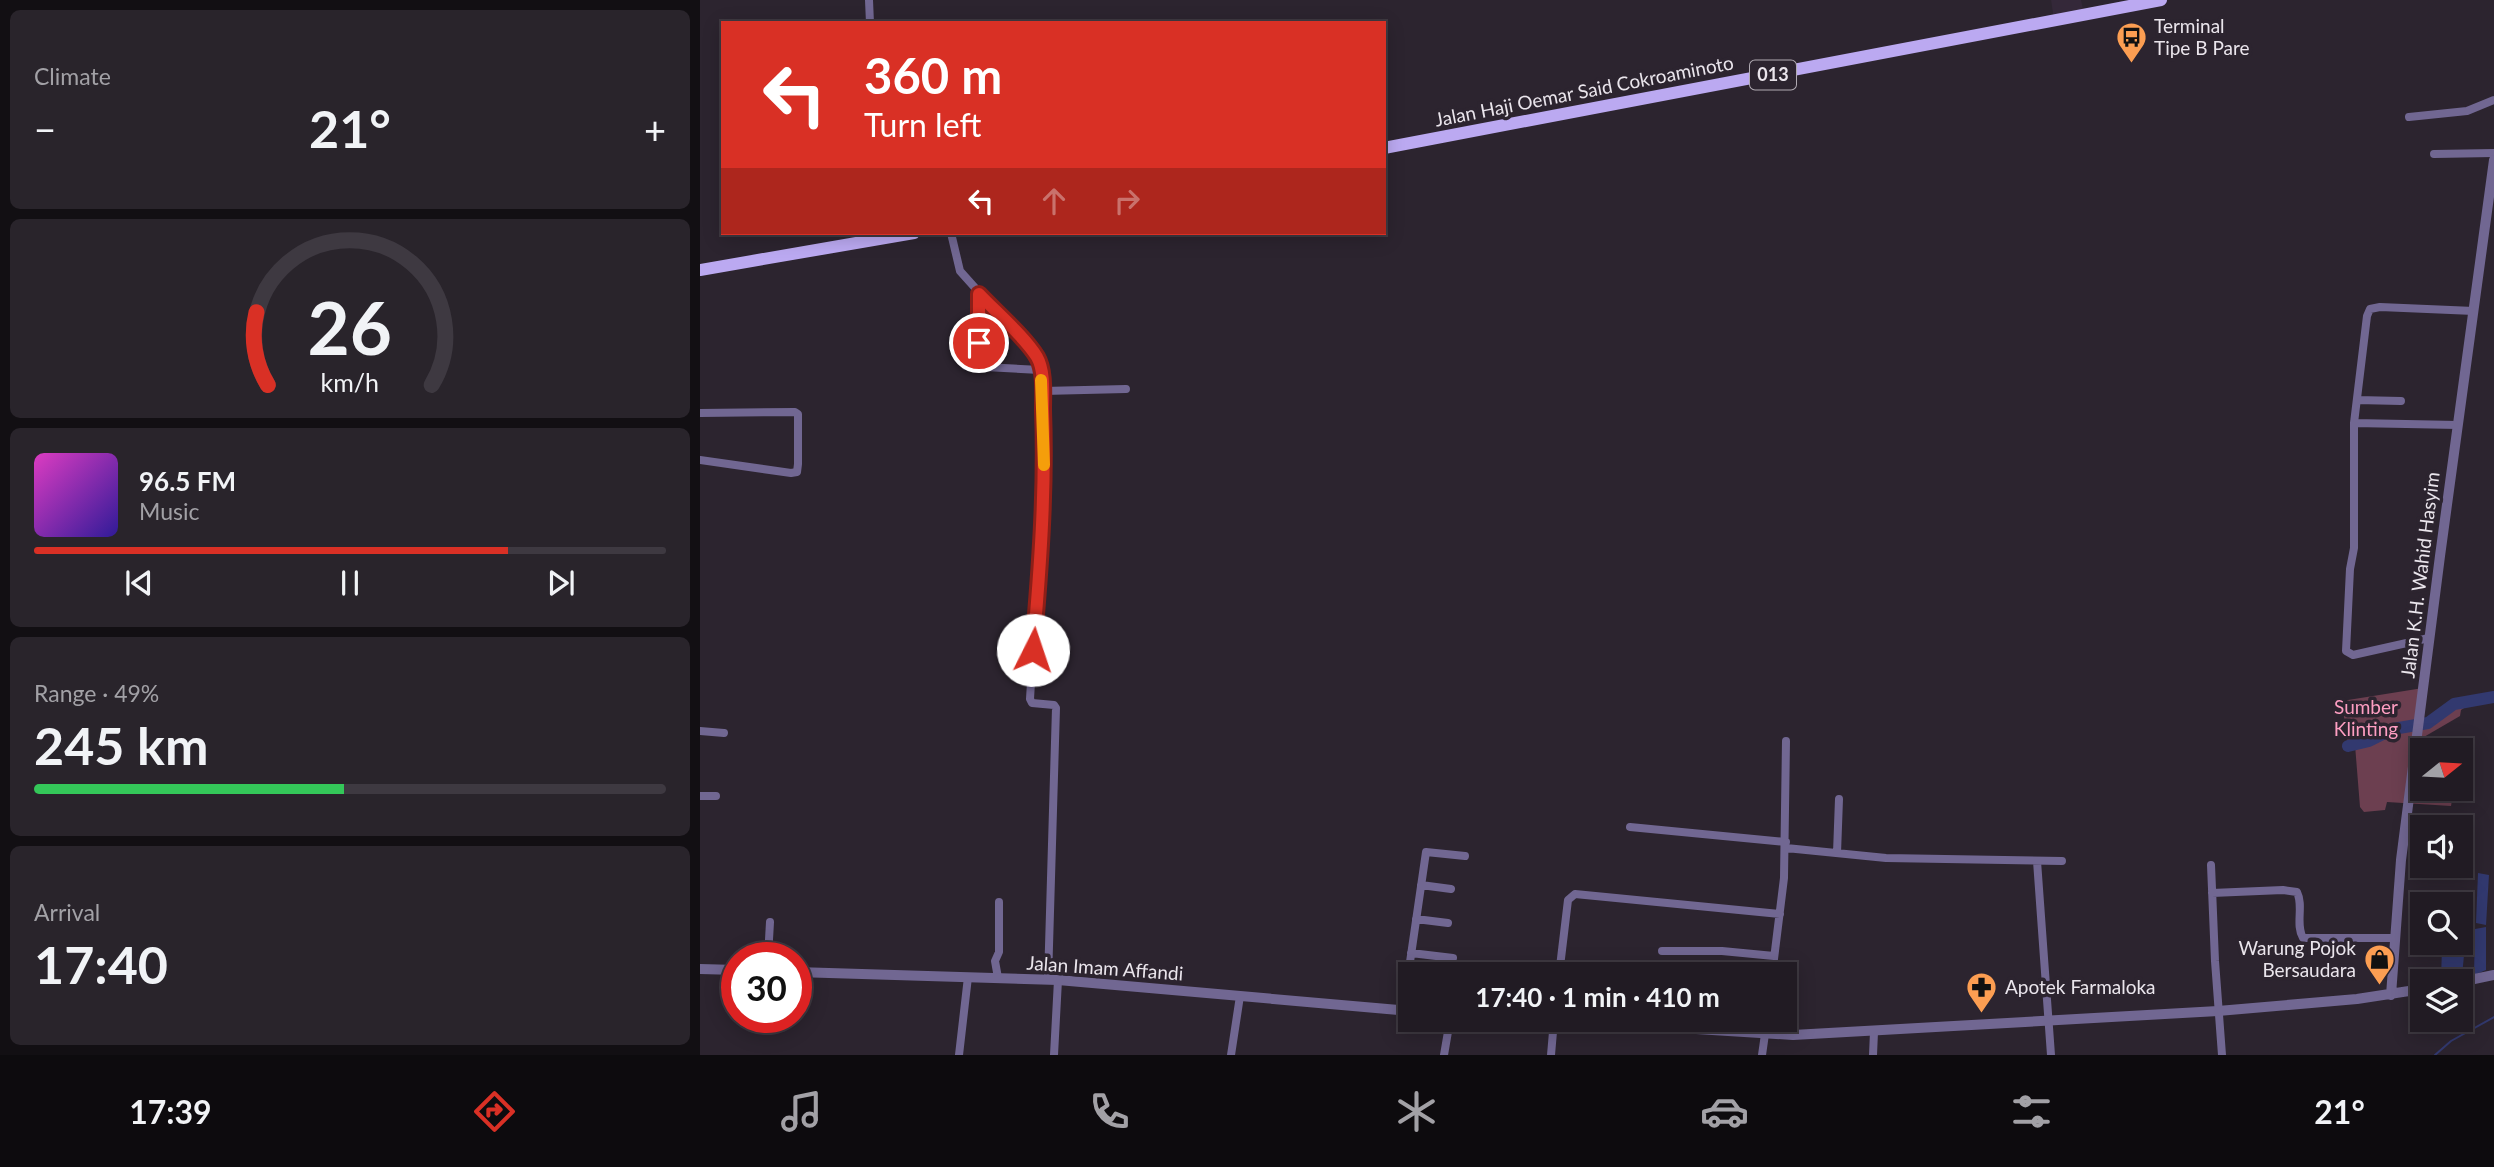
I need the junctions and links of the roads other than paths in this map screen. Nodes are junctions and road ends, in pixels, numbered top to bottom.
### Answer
1 (869, 0) edge
2 (2161, 0) edge
3 (870, 21) edge
4 (2494, 100) edge
5 (2409, 117) dead end
6 (1386, 148) edge
7 (2494, 153) edge
8 (2434, 154) dead end
9 (2494, 160) edge
10 (951, 235) edge
11 (882, 236) edge
12 (700, 270) edge
13 (979, 294) junction
14 (2474, 312) junction
15 (979, 343) dead end
16 (966, 366) dead end
17 (1040, 370) junction
18 (1126, 389) dead end
19 (1043, 391) junction
20 (2357, 400) junction
21 (2401, 401) dead end
22 (700, 413) edge
23 (2354, 423) junction
24 (2458, 425) junction
25 (700, 460) edge
26 (2429, 638) junction
27 (700, 732) edge
28 (724, 733) dead end
29 (1786, 741) dead end
30 (700, 796) edge
31 (716, 796) dead end
32 (1839, 799) dead end
33 (1630, 827) dead end
34 (1786, 845) junction
35 (1838, 853) junction
36 (1465, 856) dead end
37 (2037, 861) junction
38 (2062, 861) dead end
39 (2211, 866) dead end
40 (1420, 885) junction
41 (1451, 889) dead end
42 (2212, 893) junction
43 (999, 902) dead end
44 (1780, 914) junction
45 (1416, 919) junction
46 (770, 922) dead end
47 (1448, 923) dead end
48 (2394, 938) junction
49 (769, 942) edge
50 (1661, 951) dead end
51 (1411, 953) junction
52 (1774, 956) junction
53 (1453, 958) dead end
54 (1410, 962) edge
55 (1561, 962) edge
56 (1773, 962) edge
57 (700, 969) edge
58 (721, 970) edge
59 (812, 972) edge
60 (2494, 975) edge
61 (968, 977) junction
62 (998, 978) junction
63 (2473, 979) edge
64 (1053, 980) junction
65 (2410, 991) edge
66 (2391, 995) junction
67 (1240, 996) junction
68 (1398, 1009) edge
69 (2218, 1011) junction
70 (2050, 1021) junction
71 (1448, 1032) edge
72 (1552, 1032) edge
73 (1723, 1032) edge
74 (1765, 1032) edge
75 (1874, 1032) junction
76 (1765, 1035) junction
77 (958, 1055) edge
78 (1054, 1055) edge
79 (1231, 1055) edge
80 (1444, 1055) edge
81 (1550, 1055) edge
82 (1762, 1055) edge
83 (1873, 1055) edge
84 (2051, 1055) edge
85 (2222, 1055) edge

1 - 3 street
2 - 6 main road, Jalan Haji Oemar Said Cokroaminoto / 013
4 - 5 street
7 - 8 street
9 - 14 street, Jalan K.H. Wahid Hasyim
10 - 13 street
11 - 12 main road
13 - 15 street
13 - 17 street
14 - 20 street
14 - 24 street, Jalan K.H. Wahid Hasyim
16 - 17 street
17 - 19 street
18 - 19 street
19 - 64 street
20 - 21 street
20 - 23 street
22 - 25 street
23 - 24 street
23 - 26 street
24 - 26 street, Jalan K.H. Wahid Hasyim
26 - 48 street, Jalan K.H. Wahid Hasyim
27 - 28 street
29 - 34 street
30 - 31 street
32 - 35 street
33 - 34 street
34 - 35 street
34 - 44 street
35 - 37 street
36 - 40 street
37 - 38 street
37 - 70 street
39 - 42 street
40 - 41 street
40 - 45 street
42 - 48 street
42 - 69 street
43 - 62 street
44 - 52 street
44 - 55 street
45 - 47 street
45 - 51 street
46 - 49 street
48 - 66 street, Jalan K.H. Wahid Hasyim
50 - 52 street
51 - 53 street
51 - 54 street
52 - 56 street
57 - 58 street
59 - 61 street, Jalan Imam Affandi
60 - 63 street
61 - 62 street, Jalan Imam Affandi
61 - 77 street
62 - 64 street, Jalan Imam Affandi
64 - 67 street, Jalan Imam Affandi
64 - 78 street
65 - 66 street
66 - 69 street
67 - 68 street, Jalan Imam Affandi
67 - 79 street
69 - 70 street
69 - 85 street
70 - 75 street
70 - 84 street
71 - 80 street
72 - 81 street
73 - 76 street
74 - 76 street
75 - 76 street
75 - 83 street
76 - 82 street

